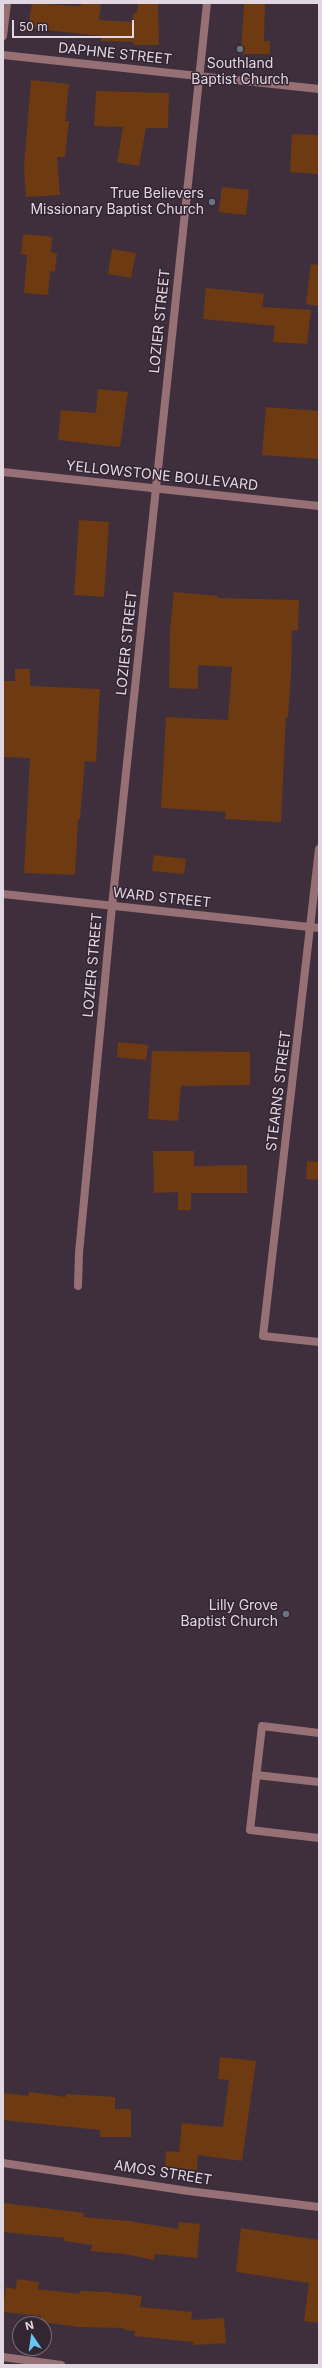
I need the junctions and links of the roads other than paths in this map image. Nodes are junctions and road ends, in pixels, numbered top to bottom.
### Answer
1 (7, 3) edge
2 (207, 3) edge
3 (3, 36) edge
4 (3, 55) edge
5 (199, 76) junction
6 (319, 89) edge
7 (3, 472) edge
8 (156, 488) junction
9 (319, 506) edge
10 (319, 849) edge
11 (3, 894) edge
12 (112, 906) junction
13 (315, 928) edge
14 (78, 1286) dead end
15 (319, 1342) edge
16 (319, 1733) edge
17 (256, 1775) junction
18 (319, 1782) edge
19 (319, 1838) edge
20 (3, 2163) edge
21 (319, 2207) edge
22 (3, 2357) edge
23 (61, 2365) edge

1 - 3 street
2 - 5 street, LOZIER STREET
4 - 5 street, DAPHNE STREET
5 - 6 street, DAPHNE STREET
5 - 8 street, LOZIER STREET
7 - 8 street, YELLOWSTONE BOULEVARD
8 - 9 street, YELLOWSTONE BOULEVARD
8 - 12 street, LOZIER STREET
10 - 13 street, STEARNS STREET
11 - 12 street, WARD STREET
12 - 13 street, WARD STREET
12 - 14 street, LOZIER STREET
13 - 15 street, STEARNS STREET
16 - 17 street
17 - 18 street
17 - 19 street
20 - 21 street, AMOS STREET
22 - 23 street

